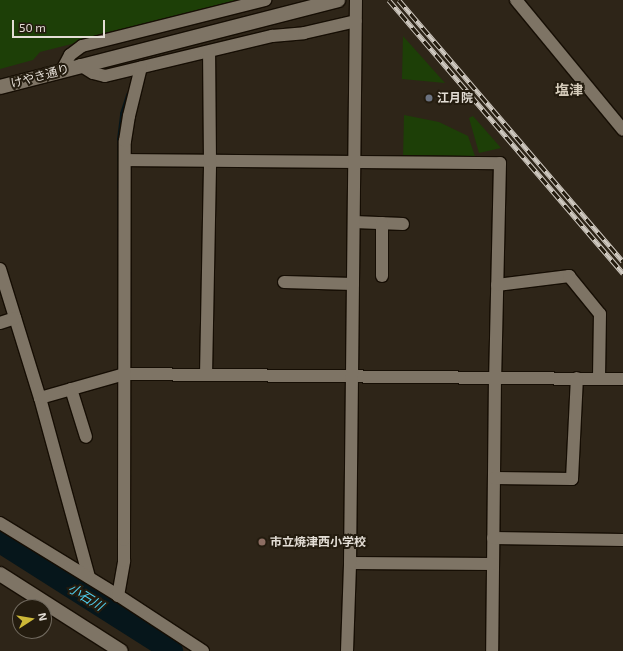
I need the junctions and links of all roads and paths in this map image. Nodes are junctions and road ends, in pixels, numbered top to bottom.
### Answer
1 (265, 0) edge
2 (338, 0) edge
3 (356, 0) edge
4 (516, 0) edge
5 (356, 21) junction
6 (209, 52) junction
7 (80, 65) junction
8 (141, 67) junction
9 (62, 70) junction
10 (0, 87) edge
11 (623, 130) edge
12 (125, 160) junction
13 (210, 161) junction
14 (355, 163) junction
15 (354, 222) junction
16 (382, 223) junction
17 (404, 224) dead end
18 (0, 269) edge
19 (382, 276) dead end
20 (284, 282) dead end
21 (353, 284) junction
22 (497, 285) junction
23 (15, 318) junction
24 (0, 323) edge
25 (121, 375) junction
26 (206, 375) junction
27 (351, 377) junction
28 (495, 378) junction
29 (577, 378) junction
30 (599, 379) junction
31 (623, 379) edge
32 (71, 389) junction
33 (40, 398) junction
34 (86, 437) dead end
35 (494, 478) junction
36 (0, 523) edge
37 (493, 538) junction
38 (623, 540) edge
39 (350, 563) junction
40 (493, 564) junction
41 (0, 575) edge
42 (89, 577) junction
43 (115, 594) junction
44 (104, 645) edge
45 (121, 651) edge
46 (203, 651) edge
47 (347, 651) edge
48 (492, 651) edge

1 - 9 street
2 - 7 street, けやき通り
3 - 5 street
4 - 11 street
5 - 6 street
5 - 14 street
6 - 8 street
6 - 13 street
7 - 8 street
7 - 9 street, けやき通り
8 - 12 street
9 - 10 street, けやき通り
12 - 13 street
12 - 25 street
13 - 14 street
13 - 26 street
14 - 15 street
14 - 22 street
15 - 16 street
15 - 21 street
16 - 17 street
16 - 19 street
18 - 23 street
20 - 21 street
21 - 27 street
22 - 28 street
22 - 30 street
23 - 24 street
23 - 33 street
25 - 26 street
25 - 32 street
25 - 43 street
26 - 27 street
27 - 28 street
27 - 39 street
28 - 29 street
28 - 35 street
29 - 30 street
29 - 35 street
30 - 31 street
32 - 33 street
32 - 34 street
33 - 42 street
35 - 37 street
36 - 42 street
37 - 38 street
37 - 40 street
39 - 40 street
39 - 47 street
40 - 48 street
41 - 44 street
42 - 43 street
43 - 46 street
44 - 45 street

